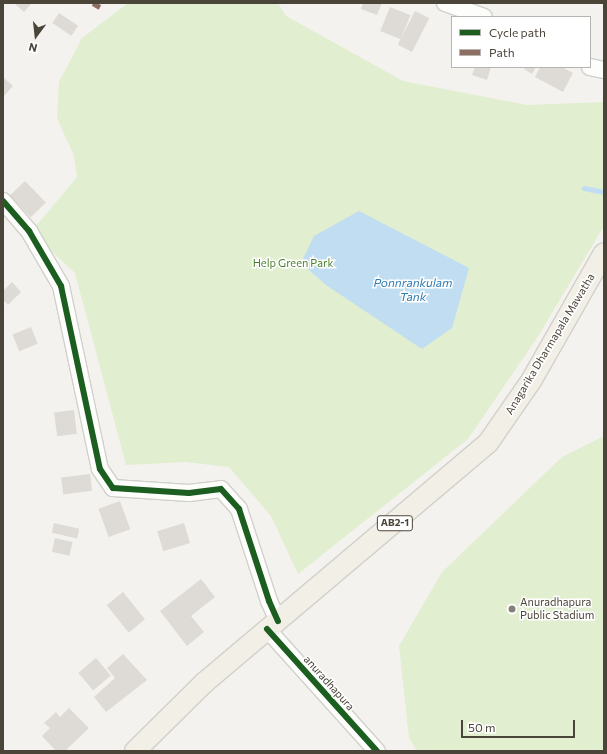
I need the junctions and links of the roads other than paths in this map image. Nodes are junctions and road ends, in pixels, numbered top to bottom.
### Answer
1 (445, 3) edge
2 (481, 16) edge
3 (591, 67) edge
4 (604, 70) edge
5 (3, 201) edge
6 (604, 253) edge
7 (273, 625) junction
8 (135, 751) edge
9 (377, 751) edge

1 - 2 street
3 - 4 street
5 - 7 street, anuradhapura
6 - 7 main road, Anagarika Dharmapala Mawatha / AB2-1
7 - 8 main road, Anagarika Dharmapala Mawatha / AB2-1
7 - 9 street, anuradhapura

